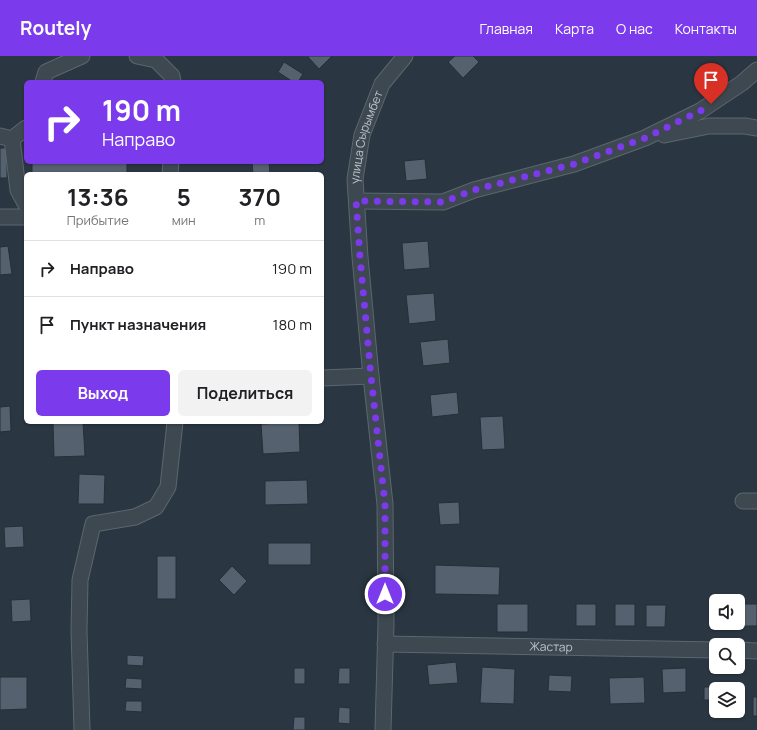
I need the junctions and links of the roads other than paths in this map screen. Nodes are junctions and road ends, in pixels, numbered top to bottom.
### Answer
1 (82, 56) edge
2 (137, 56) edge
3 (405, 56) edge
4 (757, 70) edge
5 (44, 80) edge
6 (173, 80) edge
7 (757, 128) edge
8 (24, 129) edge
9 (6, 138) edge
10 (645, 138) junction
11 (24, 200) edge
12 (356, 201) junction
13 (0, 217) edge
14 (24, 217) edge
15 (371, 376) junction
16 (324, 378) edge
17 (175, 424) edge
18 (385, 644) junction
19 (709, 650) edge
20 (745, 650) edge
21 (757, 651) edge
22 (82, 730) edge
23 (383, 730) edge

1 - 5 street
2 - 6 street
3 - 12 street, улица Сырымбет
4 - 10 street
7 - 10 street
8 - 9 street
9 - 11 street
10 - 12 street
12 - 15 street, улица Сырымбет
13 - 14 street
15 - 16 street
15 - 18 street, улица Сырымбет
17 - 22 street
18 - 19 street, Жастар
18 - 23 street, улица Сырымбет
20 - 21 street

